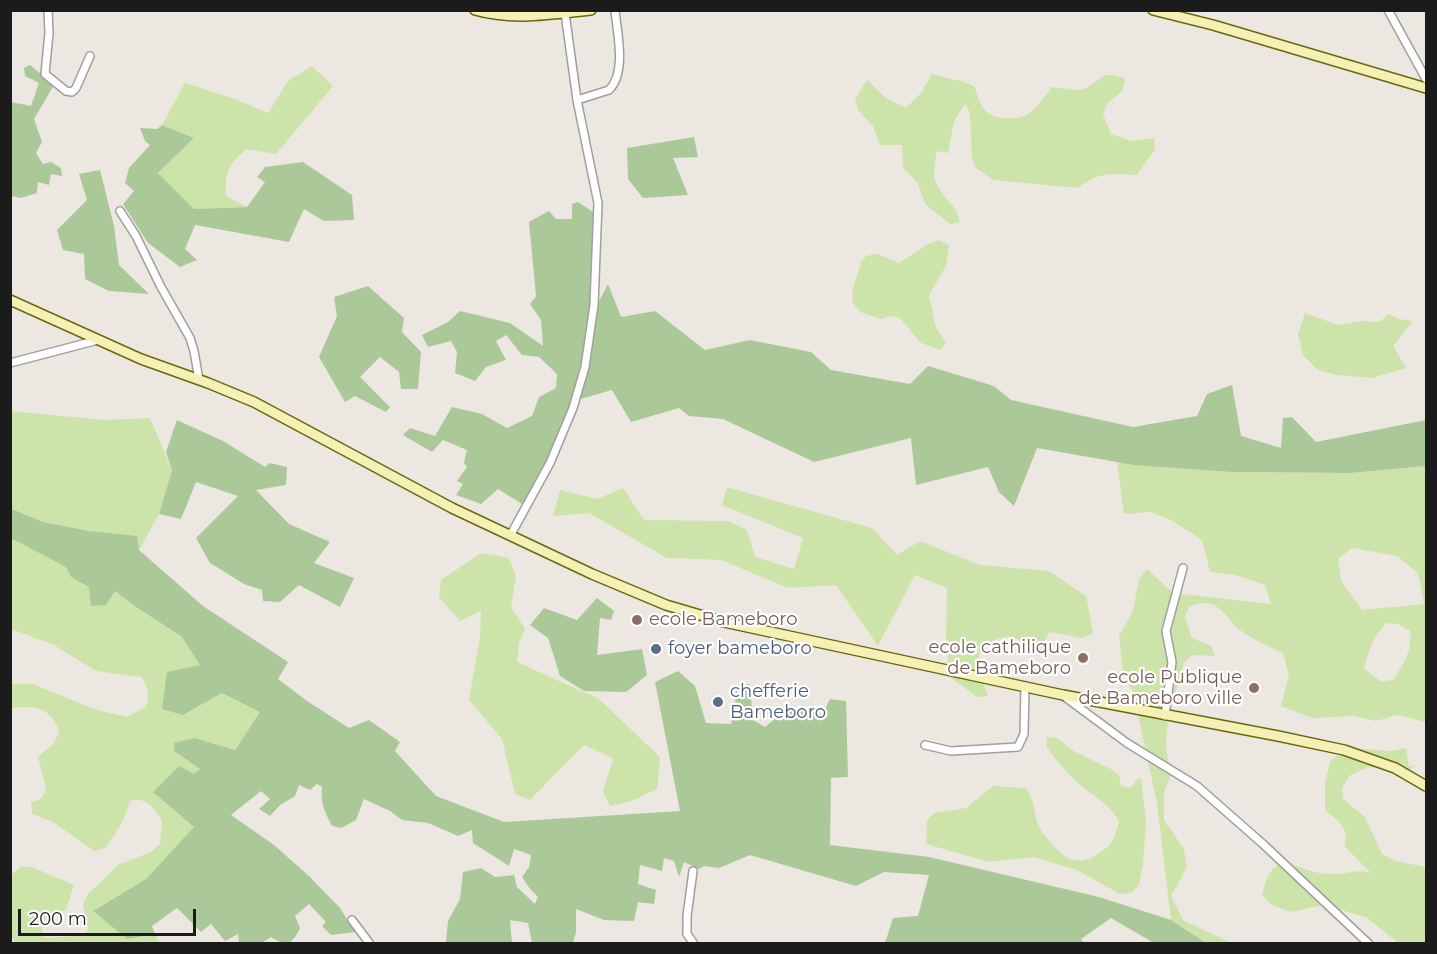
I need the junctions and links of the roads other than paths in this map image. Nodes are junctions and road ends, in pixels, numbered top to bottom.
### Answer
1 (48, 10) edge
2 (475, 10) edge
3 (591, 10) edge
4 (615, 10) edge
5 (1153, 10) edge
6 (1388, 10) edge
7 (565, 13) junction
8 (90, 56) dead end
9 (1426, 79) edge
10 (1426, 88) edge
11 (577, 100) junction
12 (120, 211) dead end
13 (10, 300) edge
14 (98, 340) junction
15 (10, 363) edge
16 (200, 380) junction
17 (510, 536) junction
18 (1183, 568) dead end
19 (1025, 687) junction
20 (1063, 695) junction
21 (1165, 716) junction
22 (925, 745) dead end
23 (1426, 786) edge
24 (693, 871) dead end
25 (352, 920) dead end
26 (370, 944) edge
27 (694, 944) edge
28 (1369, 944) edge

1 - 8 street
2 - 7 street
3 - 7 street
4 - 11 street
5 - 10 street
6 - 9 street
7 - 11 street
11 - 17 street
12 - 16 street
13 - 14 street
14 - 15 street
14 - 16 street
16 - 17 street
17 - 19 street
18 - 21 street
19 - 20 street
19 - 22 street
20 - 21 street
20 - 28 street
21 - 23 street
24 - 27 street
25 - 26 street

